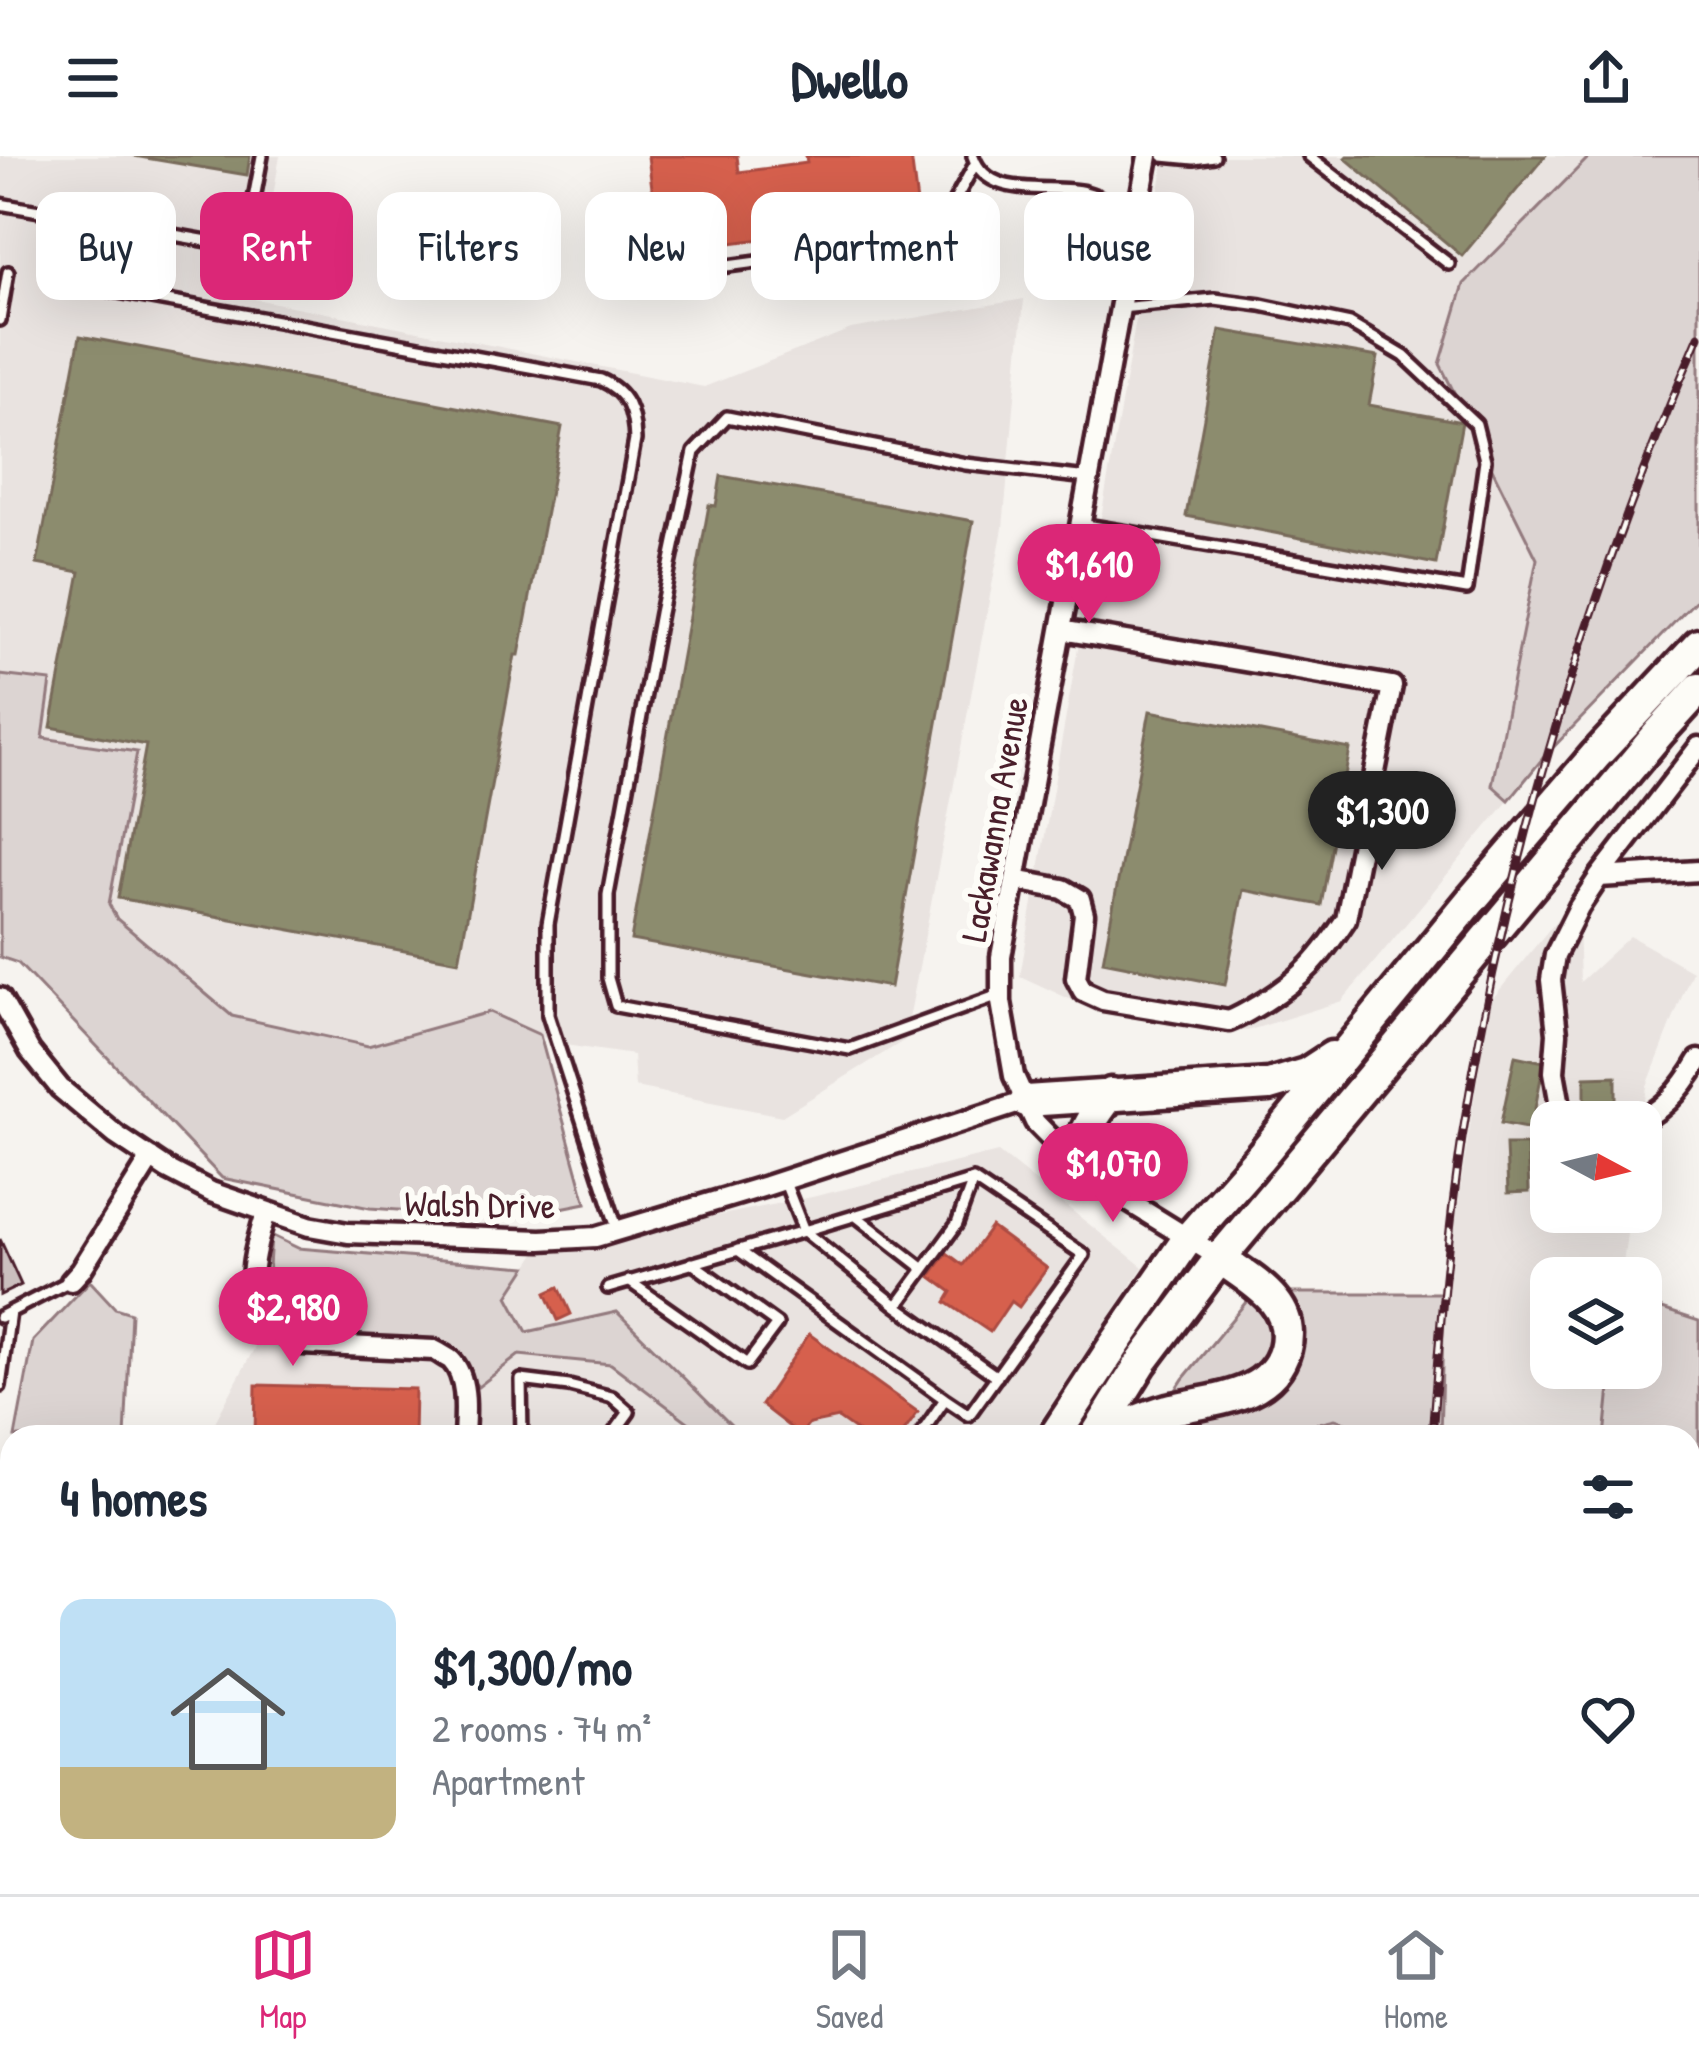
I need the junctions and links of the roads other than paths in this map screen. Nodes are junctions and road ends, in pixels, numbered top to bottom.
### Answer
1 (262, 156) edge
2 (1148, 156) edge
3 (1163, 156) edge
4 (1214, 156) edge
5 (1309, 156) edge
6 (974, 160) edge
7 (1085, 192) edge
8 (1141, 192) edge
9 (0, 204) edge
10 (1449, 264) dead end
11 (727, 266) edge
12 (8, 272) dead end
13 (162, 300) edge
14 (1121, 300) edge
15 (1119, 308) junction
16 (0, 320) edge
17 (1088, 478) junction
18 (1080, 524) junction
19 (1061, 630) junction
20 (1699, 644) edge
21 (1699, 689) edge
22 (1699, 747) edge
23 (1699, 871) edge
24 (1599, 878) junction
25 (1015, 880) junction
26 (1001, 994) junction
27 (0, 998) edge
28 (1356, 1040) junction
29 (1696, 1074) edge
30 (1111, 1094) junction
31 (1559, 1101) edge
32 (1026, 1102) junction
33 (1662, 1107) edge
34 (151, 1158) junction
35 (1076, 1164) junction
36 (784, 1180) junction
37 (973, 1180) junction
38 (266, 1213) junction
39 (856, 1216) junction
40 (618, 1231) junction
41 (804, 1231) junction
42 (1187, 1240) junction
43 (738, 1250) junction
44 (1220, 1258) junction
45 (692, 1263) junction
46 (924, 1269) junction
47 (71, 1281) joint
48 (629, 1282) junction
49 (608, 1288) dead end
50 (897, 1306) junction
51 (5, 1315) edge
52 (997, 1377) junction
53 (0, 1386) edge
54 (945, 1399) junction
55 (464, 1425) edge
56 (522, 1425) edge
57 (619, 1425) edge
58 (927, 1425) edge
59 (1062, 1425) edge
60 (1102, 1425) edge
61 (1130, 1425) edge

1 - 9 lane
2 - 8 street, Lackawanna Avenue
3 - 4 lane
5 - 10 lane
6 - 7 lane
6 - 11 lane
12 - 16 lane
13 - 40 lane
14 - 15 street, Lackawanna Avenue
15 - 17 street, Lackawanna Avenue
15 - 18 lane
17 - 18 street, Lackawanna Avenue
17 - 26 lane
18 - 19 street, Lackawanna Avenue
19 - 25 street, Lackawanna Avenue
19 - 25 street
20 - 28 highway
21 - 44 highway
22 - 24 street
23 - 24 street
24 - 31 street
25 - 26 street, Lackawanna Avenue
26 - 32 street, Lackawanna Avenue
27 - 34 street, Walsh Drive
28 - 30 highway
28 - 42 highway
29 - 33 street
30 - 32 highway
30 - 35 highway
32 - 35 street, Lackawanna Avenue
32 - 36 street, Walsh Drive
34 - 38 street, Walsh Drive
34 - 47 street
35 - 42 street, Lackawanna Avenue
36 - 40 street, Walsh Drive
36 - 41 lane
37 - 39 lane
37 - 46 lane
37 - 52 lane
38 - 40 street, Walsh Drive
38 - 55 street
39 - 41 lane
39 - 46 lane
41 - 43 lane
41 - 50 lane
42 - 44 street, Lackawanna Avenue
42 - 59 highway
43 - 45 lane
43 - 54 lane
44 - 60 highway
44 - 61 highway
45 - 48 lane
45 - 48 lane
46 - 50 lane
47 - 51 lane
48 - 49 lane
50 - 52 lane
51 - 53 lane
52 - 54 lane
54 - 58 lane
56 - 57 lane

